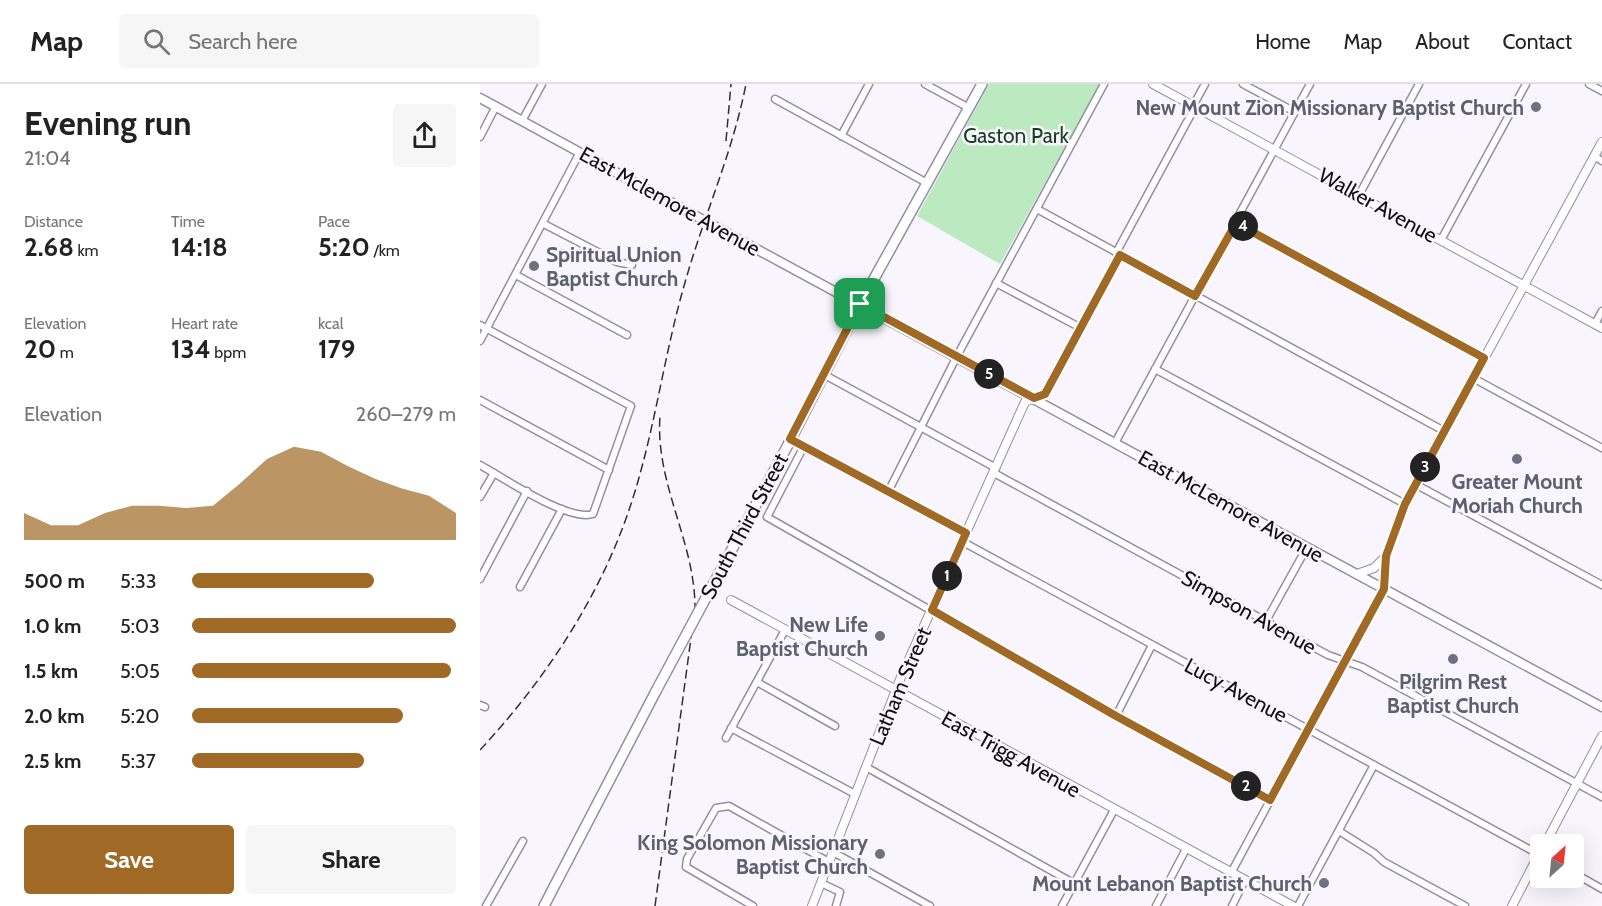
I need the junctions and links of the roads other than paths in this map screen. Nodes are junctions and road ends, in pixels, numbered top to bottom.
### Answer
1 (542, 84) edge
2 (869, 84) edge
3 (925, 84) edge
4 (982, 84) edge
5 (1104, 84) edge
6 (1153, 84) edge
7 (1205, 84) edge
8 (1243, 84) edge
9 (1310, 84) edge
10 (1419, 84) edge
11 (1526, 84) edge
12 (1589, 84) edge
13 (1602, 91) edge
14 (480, 98) edge
15 (775, 99) dead end
16 (496, 106) junction
17 (1194, 106) junction
18 (969, 108) junction
19 (1295, 112) junction
20 (522, 121) junction
21 (841, 136) junction
22 (480, 137) edge
23 (1602, 142) edge
24 (1275, 150) junction
25 (580, 152) junction
26 (1594, 156) junction
27 (1602, 161) edge
28 (927, 183) junction
29 (1359, 195) junction
30 (1037, 209) junction
31 (1236, 223) junction
32 (544, 224) junction
33 (1441, 240) junction
34 (1118, 254) junction
35 (632, 265) dead end
36 (516, 275) junction
37 (996, 283) junction
38 (1524, 285) junction
39 (1195, 296) junction
40 (860, 304) junction
41 (1602, 311) edge
42 (480, 325) edge
43 (1598, 326) edge
44 (1081, 328) junction
45 (487, 329) junction
46 (627, 335) dead end
47 (480, 341) edge
48 (957, 356) junction
49 (1484, 358) junction
50 (1155, 369) junction
51 (823, 374) junction
52 (1473, 378) junction
53 (1034, 398) junction
54 (480, 400) edge
55 (921, 428) junction
56 (1444, 431) junction
57 (789, 441) junction
58 (1115, 443) junction
59 (804, 446) junction
60 (1602, 448) edge
61 (480, 465) edge
62 (609, 470) junction
63 (995, 470) junction
64 (494, 473) junction
65 (1415, 484) junction
66 (527, 491) junction
67 (888, 492) junction
68 (480, 497) edge
69 (1405, 504) junction
70 (562, 509) junction
71 (966, 533) junction
72 (963, 542) junction
73 (1307, 547) junction
74 (1386, 556) junction
75 (1357, 574) junction
76 (480, 579) edge
77 (1602, 585) edge
78 (520, 587) dead end
79 (1384, 589) junction
80 (730, 600) dead end
81 (932, 610) junction
82 (1266, 621) junction
83 (785, 630) junction
84 (1152, 645) junction
85 (1346, 661) junction
86 (757, 682) junction
87 (896, 690) junction
88 (1602, 706) edge
89 (1116, 716) junction
90 (835, 726) dead end
91 (731, 728) junction
92 (1309, 730) junction
93 (1602, 736) edge
94 (726, 738) dead end
95 (1374, 765) junction
96 (866, 768) junction
97 (1576, 784) junction
98 (855, 795) junction
99 (1602, 797) edge
100 (1270, 800) junction
101 (1114, 810) junction
102 (1339, 831) junction
103 (1550, 834) edge
104 (523, 841) dead end
105 (1186, 849) junction
106 (1530, 849) edge
107 (833, 852) junction
108 (829, 862) junction
109 (1231, 873) junction
110 (1530, 873) edge
111 (1584, 879) edge
112 (1245, 880) junction
113 (821, 883) junction
114 (1075, 884) junction
115 (1602, 889) edge
116 (486, 906) edge
117 (544, 906) edge
118 (753, 906) edge
119 (812, 906) edge
120 (836, 906) edge
121 (930, 906) edge
122 (1062, 906) edge
123 (1156, 906) edge
124 (1232, 906) edge
125 (1293, 906) edge
126 (1298, 906) edge
127 (1465, 906) edge
128 (1512, 906) edge

1 - 20 street
2 - 21 street
3 - 18 street
4 - 18 main road, South Third Street
5 - 30 street
6 - 17 street, Walker Avenue
7 - 17 street, Latham Street
8 - 19 street
9 - 19 street
10 - 29 street
11 - 33 street
12 - 13 street
14 - 16 main road, East Mclemore Avenue
15 - 21 street
16 - 20 main road, East Mclemore Avenue
16 - 22 street
17 - 24 street, Walker Avenue
17 - 34 street, Latham Street
18 - 28 main road, South Third Street
19 - 24 street
20 - 25 main road, East Mclemore Avenue
21 - 28 street
23 - 26 street
24 - 29 street, Walker Avenue
24 - 31 street
25 - 32 street
25 - 40 main road, East Mclemore Avenue, bridge
26 - 27 street
26 - 38 street
28 - 40 main road, South Third Street
29 - 33 street, Walker Avenue
30 - 34 street
30 - 37 street
31 - 39 street
31 - 49 street
32 - 35 street
32 - 36 street
33 - 38 street, Walker Avenue
34 - 39 street
34 - 44 street, Latham Street
36 - 45 street
36 - 46 street
37 - 44 street
37 - 48 street
38 - 43 street, Walker Avenue
38 - 49 street
39 - 50 street
39 - 56 street
40 - 48 main road, East McLemore Avenue
40 - 51 main road, South Third Street
41 - 43 street
42 - 45 street
44 - 53 street, Latham Street
45 - 47 street
45 - 62 street
48 - 53 main road, East McLemore Avenue
48 - 55 street
49 - 52 street
50 - 58 street
50 - 69 street
51 - 55 street, Simpson Avenue
51 - 57 main road, South Third Street
52 - 56 street
52 - 60 street
53 - 58 main road, East McLemore Avenue
53 - 63 street, Latham Street
54 - 62 street
55 - 63 street, Simpson Avenue
55 - 67 street
56 - 65 street
57 - 59 street
57 - 117 main road, South Third Street, bridge
58 - 73 main road, East McLemore Avenue
59 - 67 street
59 - 81 street
61 - 64 street
62 - 70 street
63 - 71 street, Latham Street
63 - 82 street, Simpson Avenue
64 - 66 street
64 - 68 street
65 - 69 street
65 - 77 street
66 - 70 street
66 - 76 street
67 - 71 street
69 - 74 street
70 - 78 street
71 - 72 street, Latham Street
72 - 81 street, Latham Street
72 - 84 street, Lucy Avenue
73 - 75 main road, East McLemore Avenue
73 - 82 street
74 - 75 street
74 - 79 street
75 - 79 main road, East McLemore Avenue
79 - 85 street
79 - 88 main road, East McLemore Avenue
80 - 83 street, East Trigg Avenue
81 - 87 street, Latham Street
81 - 89 street
82 - 85 street, Simpson Avenue
83 - 86 street
83 - 87 street, East Trigg Avenue
84 - 89 street
84 - 92 street, Lucy Avenue
85 - 92 street
85 - 97 street, Simpson Avenue
86 - 90 street
86 - 91 street
87 - 96 street, Latham Street
87 - 101 street, East Trigg Avenue
89 - 100 street
91 - 94 street
91 - 98 street
92 - 95 street, Lucy Avenue
92 - 100 street
93 - 97 street
95 - 102 street
95 - 106 street, Lucy Avenue
96 - 98 street, Latham Street
96 - 114 street
97 - 99 street, Simpson Avenue
97 - 103 street
98 - 107 street, Latham Street
100 - 109 street
101 - 105 street, East Trigg Avenue
101 - 114 street
102 - 126 street
102 - 127 street
104 - 116 street
105 - 109 street, East Trigg Avenue
105 - 123 street
107 - 108 street, Latham Street
107 - 121 street
108 - 113 street, Latham Street
108 - 118 street
109 - 112 street, East Trigg Avenue
110 - 128 street
111 - 115 street
112 - 124 street
112 - 125 street, East Trigg Avenue
113 - 119 street, Latham Street
113 - 120 street
114 - 122 street

